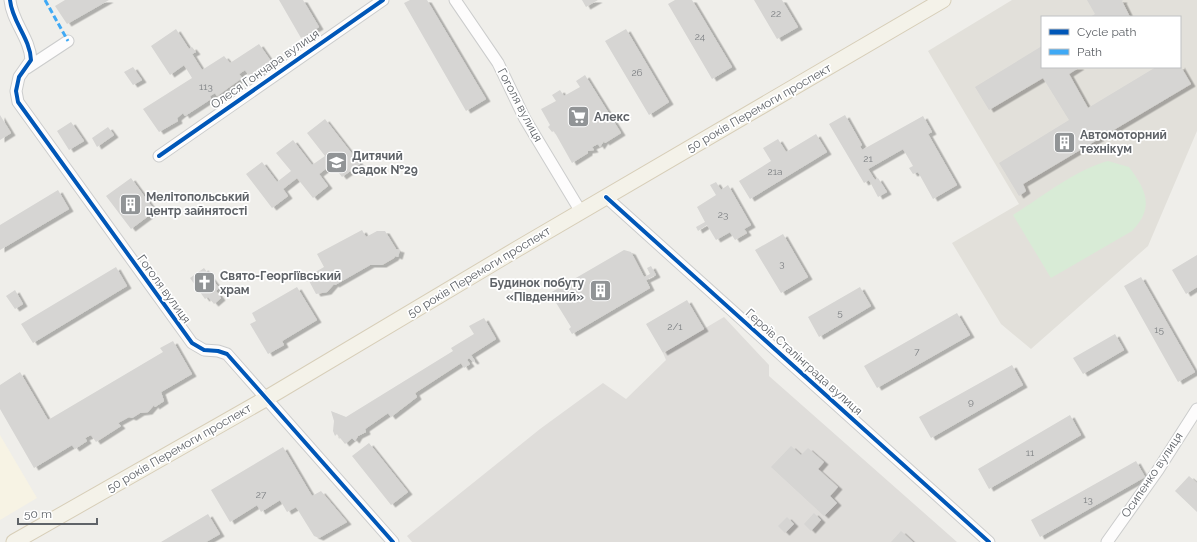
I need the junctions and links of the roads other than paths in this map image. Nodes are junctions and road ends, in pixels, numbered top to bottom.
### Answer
1 (10, 0) edge
2 (383, 0) edge
3 (455, 0) edge
4 (944, 0) edge
5 (68, 41) dead end
6 (27, 68) junction
7 (159, 156) dead end
8 (606, 197) junction
9 (581, 212) junction
10 (267, 398) junction
11 (1197, 409) edge
12 (14, 542) edge
13 (392, 542) edge
14 (989, 542) edge
15 (1107, 542) edge

1 - 6 street, Гоголя вулиця
2 - 7 street, Олеся Гончара вулиця
3 - 9 street, Гоголя вулиця
4 - 8 main road, 50 років Перемоги проспект
5 - 6 street
6 - 10 street, Гоголя вулиця
8 - 9 main road, 50 років Перемоги проспект
8 - 14 street, Героїв Сталінграда вулиця
9 - 10 main road, 50 років Перемоги проспект
10 - 12 main road, 50 років Перемоги проспект
10 - 13 street, Гоголя вулиця
11 - 15 street, Осипенко вулиця

